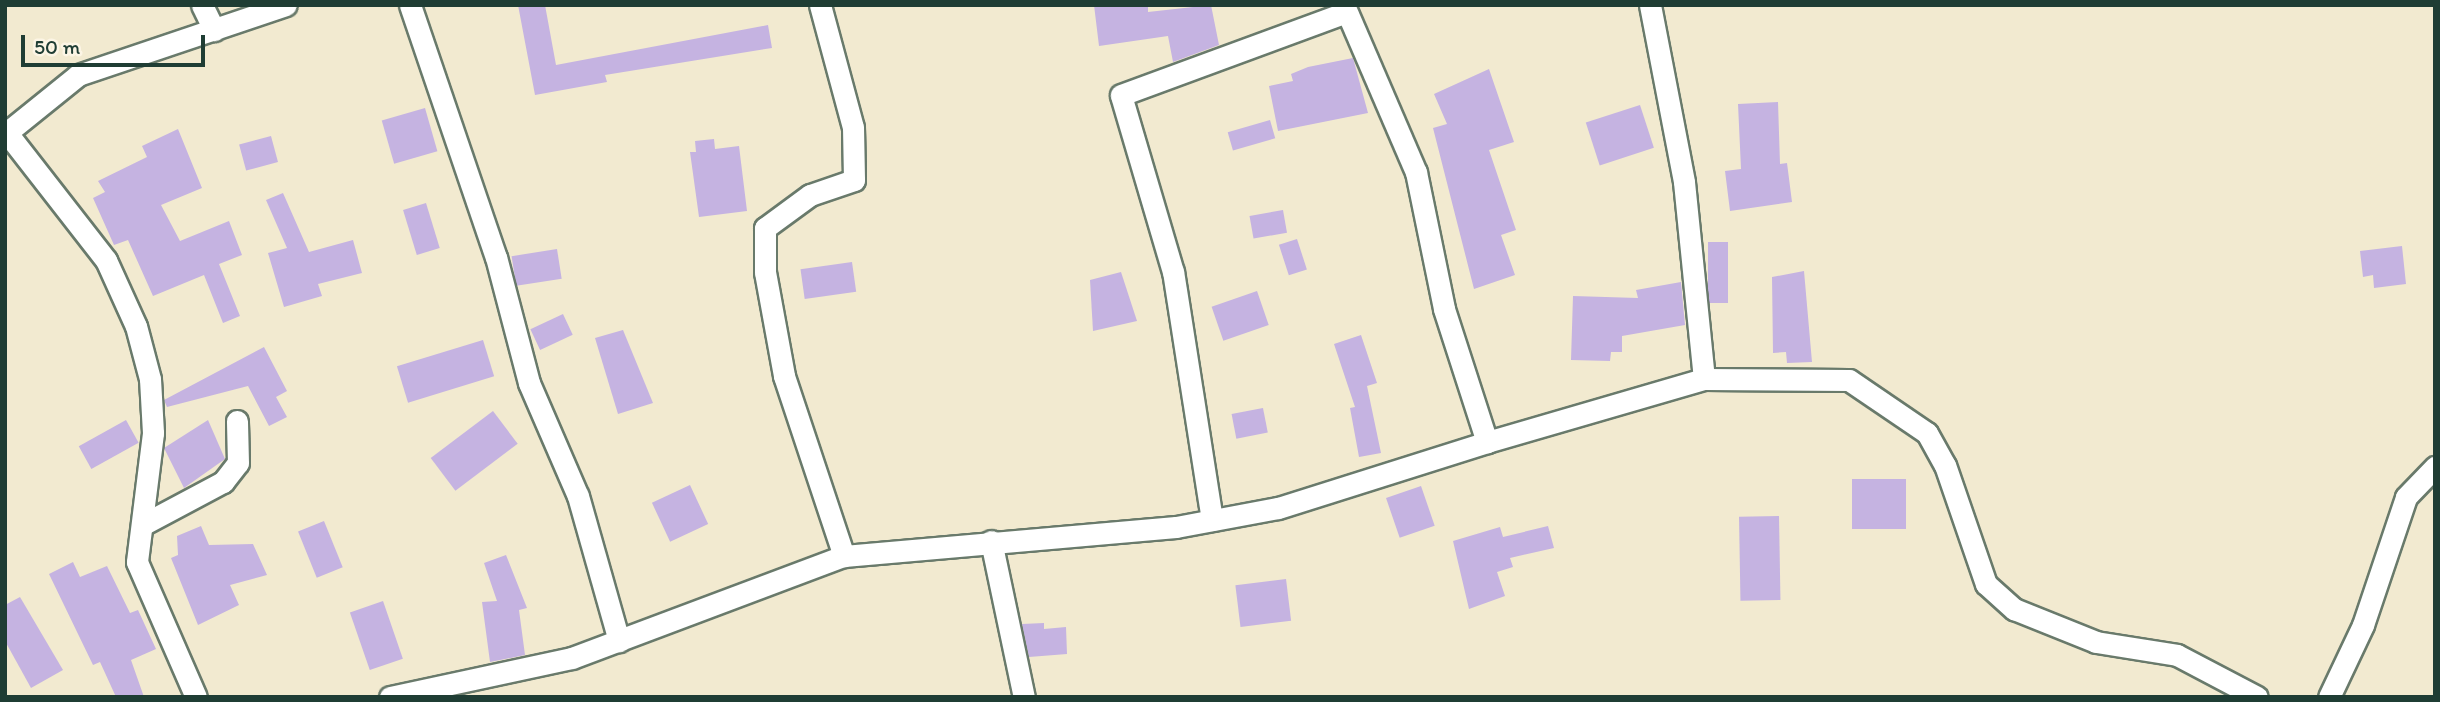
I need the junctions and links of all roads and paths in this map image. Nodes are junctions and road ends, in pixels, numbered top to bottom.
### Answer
1 (202, 5) edge
2 (286, 5) edge
3 (410, 5) edge
4 (820, 5) edge
5 (1650, 5) edge
6 (1345, 8) edge
7 (214, 30) junction
8 (6, 133) edge
9 (1704, 379) junction
10 (237, 421) dead end
11 (1487, 442) junction
12 (2435, 467) edge
13 (1212, 520) junction
14 (142, 525) junction
15 (991, 541) junction
16 (844, 556) junction
17 (618, 641) junction
18 (405, 695) edge
19 (197, 697) edge
20 (1024, 697) edge
21 (2257, 697) edge
22 (2329, 697) edge

1 - 7 street
2 - 7 street
3 - 17 street
4 - 16 street
5 - 9 street
6 - 11 street
6 - 13 street
7 - 8 street
8 - 14 street
9 - 11 street
9 - 21 street
10 - 14 street
11 - 13 street
12 - 22 street
13 - 15 street
14 - 19 street
15 - 16 street
15 - 20 street
16 - 17 street
17 - 18 street

